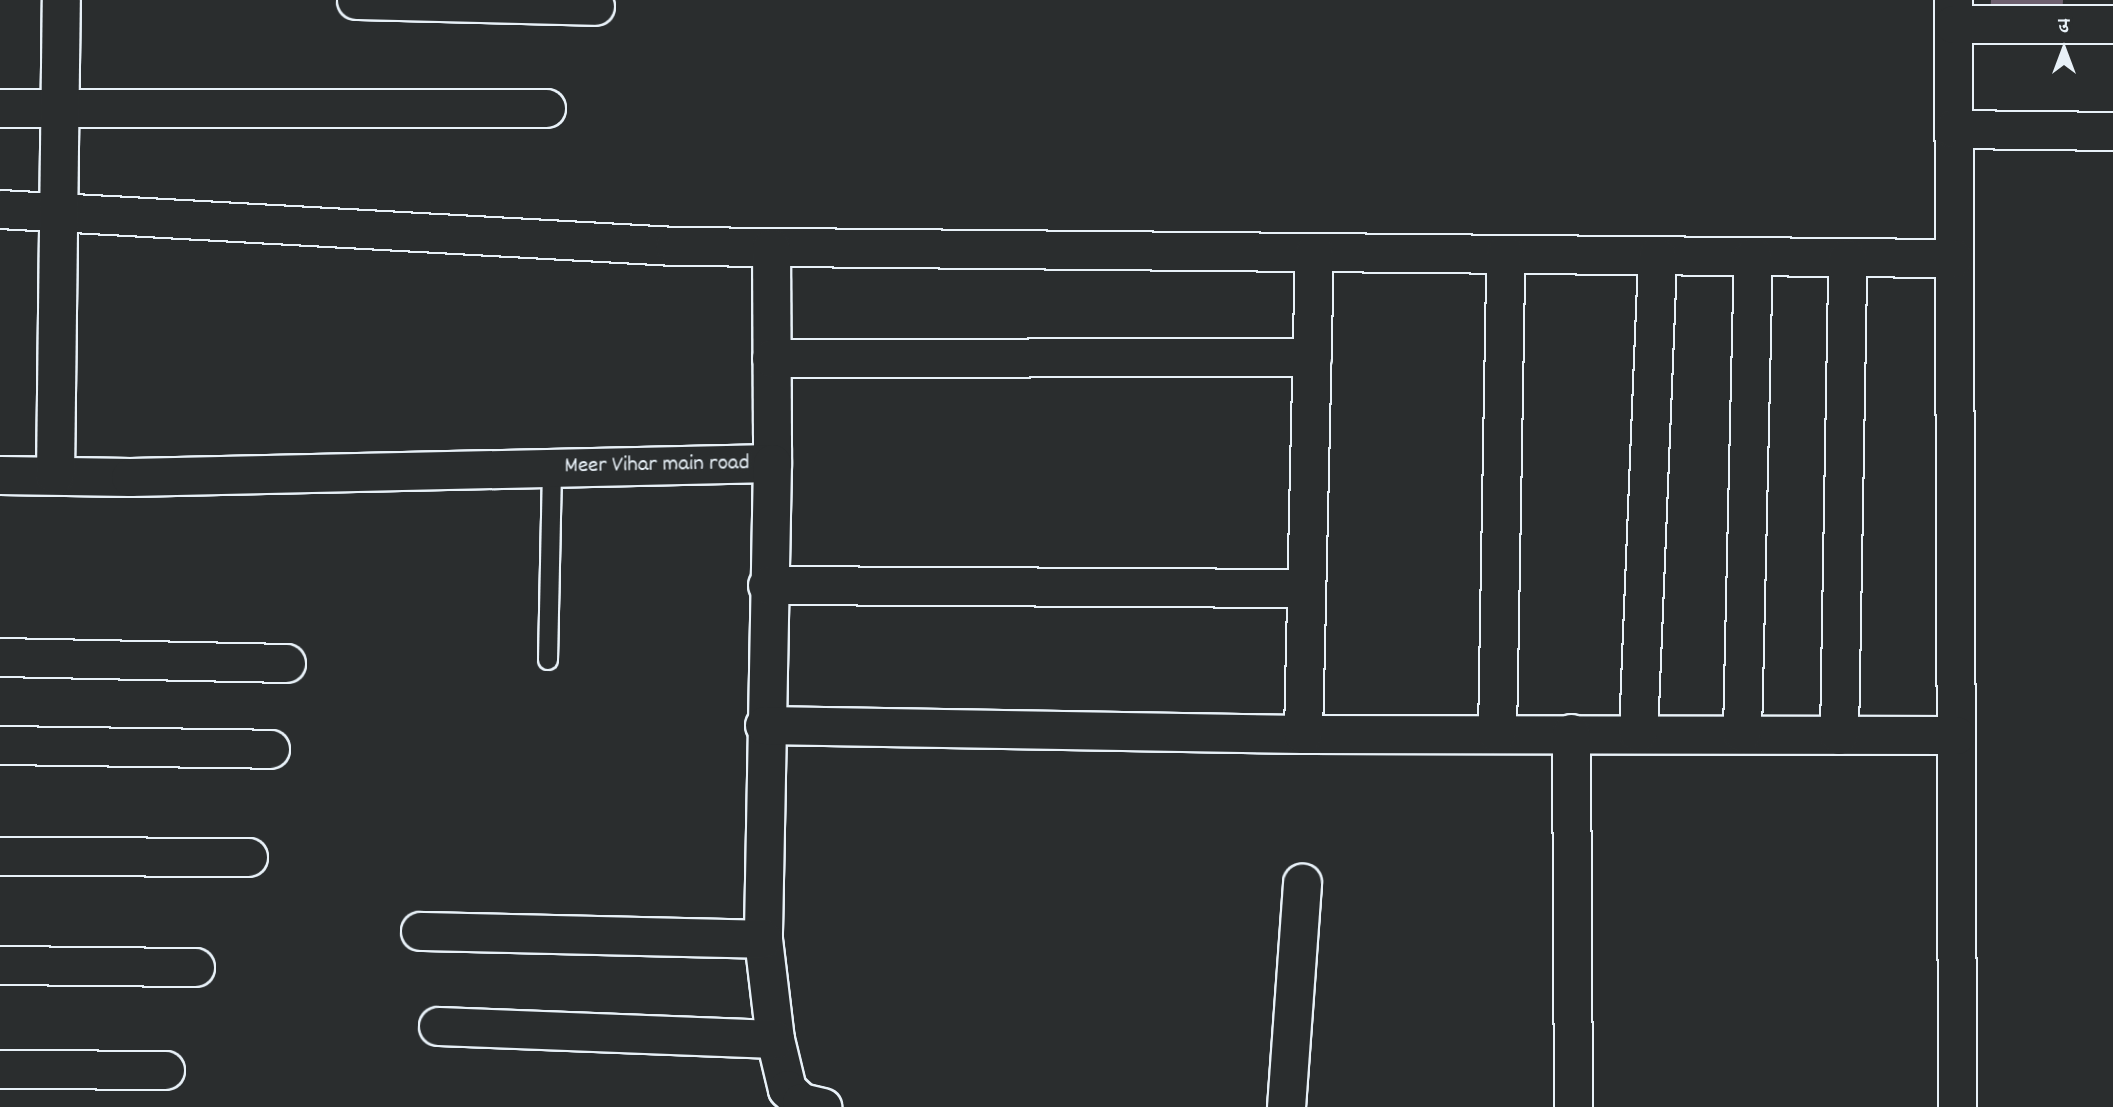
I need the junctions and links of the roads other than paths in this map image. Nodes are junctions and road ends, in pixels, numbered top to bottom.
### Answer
1 (61, 0) edge
2 (356, 0) edge
3 (595, 6) dead end
4 (1953, 12) edge
5 (2113, 24) edge
6 (0, 108) edge
7 (546, 108) dead end
8 (60, 110) junction
9 (1953, 129) junction
10 (2113, 131) edge
11 (0, 209) edge
12 (58, 210) junction
13 (771, 247) junction
14 (1314, 252) junction
15 (1504, 254) junction
16 (1657, 256) junction
17 (1754, 257) junction
18 (1846, 258) junction
19 (1954, 258) junction
20 (1312, 357) junction
21 (771, 358) junction
22 (772, 463) junction
23 (552, 469) junction
24 (0, 475) edge
25 (55, 475) junction
26 (767, 585) junction
27 (1306, 588) junction
28 (0, 657) edge
29 (548, 660) dead end
30 (286, 663) dead end
31 (764, 725) junction
32 (1571, 733) junction
33 (1638, 733) junction
34 (1742, 733) junction
35 (1303, 734) junction
36 (1497, 734) junction
37 (1839, 734) junction
38 (1956, 735) junction
39 (0, 744) edge
40 (270, 749) dead end
41 (0, 856) edge
42 (248, 857) dead end
43 (1302, 883) dead end
44 (420, 931) dead end
45 (763, 939) junction
46 (0, 965) edge
47 (195, 967) dead end
48 (438, 1026) dead end
49 (775, 1039) junction
50 (0, 1069) edge
51 (165, 1070) dead end
52 (784, 1098) edge
53 (821, 1107) edge
54 (1286, 1107) edge
55 (1573, 1107) edge
56 (1957, 1107) edge

1 - 8 street
2 - 3 street
4 - 5 street
4 - 9 street
6 - 8 street
7 - 8 street
8 - 12 street
9 - 10 street
9 - 19 street
11 - 12 street
12 - 13 street
12 - 25 street
13 - 14 street
13 - 21 street
14 - 15 street
14 - 20 street
15 - 16 street
15 - 36 street
16 - 17 street
16 - 33 street
17 - 18 street
17 - 34 street
18 - 19 street
18 - 37 street
19 - 38 street
20 - 21 street
20 - 27 street
21 - 22 street
22 - 23 street, Meer Vihar main road
22 - 26 street, Meer Vihar main road
23 - 25 street, Meer Vihar main road
23 - 29 lane
24 - 25 street, Meer Vihar main road
26 - 27 street
26 - 31 street, Meer Vihar main road
27 - 35 street
28 - 30 street
31 - 35 street
31 - 45 street, Meer Vihar main road
32 - 33 street
32 - 36 street
32 - 55 street
33 - 34 street
34 - 37 street
35 - 36 street
37 - 38 street
38 - 56 street
39 - 40 street
41 - 42 street
43 - 54 street
44 - 45 street
45 - 49 street, Meer Vihar main road
46 - 47 street
48 - 49 street
49 - 52 street, Meer Vihar main road
50 - 51 street
52 - 53 street, Meer Vihar main road

